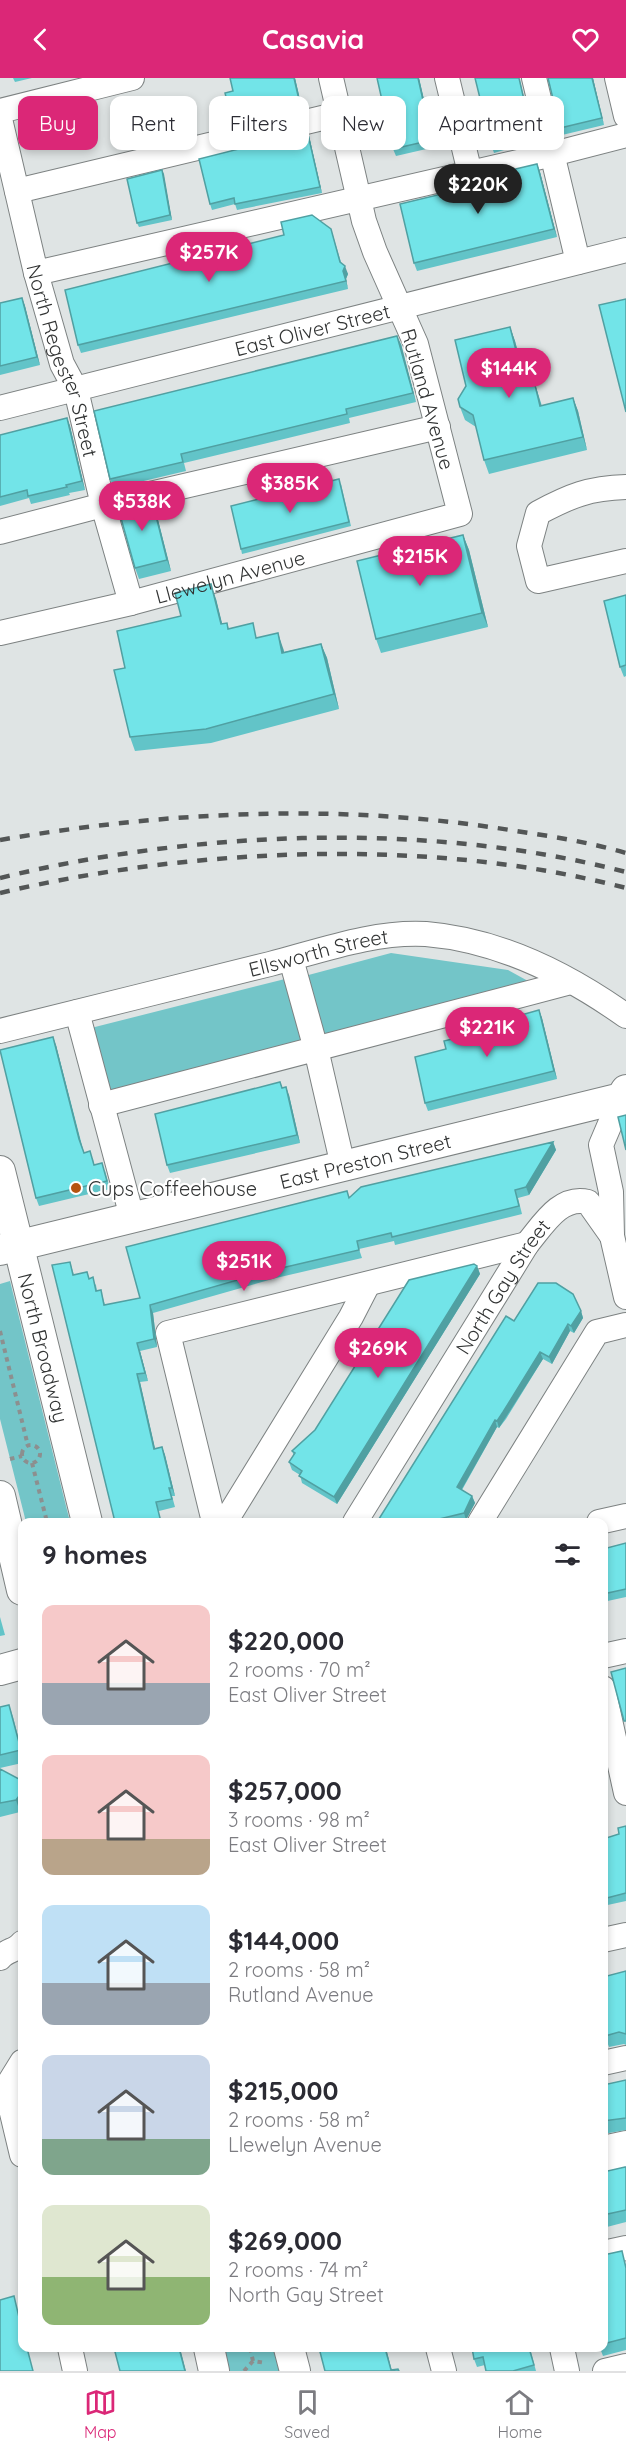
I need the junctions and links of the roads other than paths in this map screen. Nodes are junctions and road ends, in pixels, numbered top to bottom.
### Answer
1 (132, 78) edge
2 (331, 78) edge
3 (447, 78) edge
4 (534, 78) edge
5 (617, 78) edge
6 (335, 96) edge
7 (0, 111) edge
8 (626, 116) edge
9 (321, 118) edge
10 (0, 119) edge
11 (626, 135) edge
12 (347, 150) edge
13 (553, 154) junction
14 (470, 173) junction
15 (17, 191) junction
16 (359, 199) junction
17 (626, 250) edge
18 (578, 262) junction
19 (36, 273) junction
20 (399, 307) junction
21 (76, 390) junction
22 (0, 408) edge
23 (438, 427) junction
24 (626, 488) edge
25 (103, 505) junction
26 (460, 514) joint
27 (0, 532) edge
28 (626, 561) edge
29 (131, 603) junction
30 (0, 633) edge
31 (291, 958) junction
32 (571, 982) junction
33 (77, 1012) junction
34 (626, 1016) edge
35 (0, 1031) edge
36 (316, 1049) junction
37 (624, 1095) edge
38 (101, 1105) junction
39 (343, 1166) junction
40 (0, 1171) edge
41 (132, 1217) junction
42 (612, 1236) junction
43 (527, 1244) junction
44 (9, 1247) edge
45 (368, 1284) junction
46 (626, 1297) edge
47 (626, 1325) edge
48 (0, 1496) edge
49 (626, 1516) edge
50 (86, 1518) edge
51 (213, 1518) edge
52 (227, 1518) edge
53 (357, 1518) edge
54 (482, 1518) edge
55 (608, 1520) edge
56 (18, 1573) edge
57 (626, 1651) edge
58 (608, 1655) edge
59 (18, 1665) edge
60 (0, 1670) edge
61 (608, 1711) edge
62 (626, 1793) edge
63 (626, 1935) edge
64 (608, 1939) edge
65 (18, 1947) edge
66 (0, 1958) edge
67 (626, 2058) edge
68 (608, 2063) edge
69 (18, 2070) edge
70 (10, 2087) edge
71 (18, 2132) edge
72 (626, 2143) edge
73 (608, 2147) edge
74 (626, 2165) edge
75 (608, 2169) edge
76 (626, 2248) edge
77 (608, 2252) edge
78 (71, 2352) edge
79 (209, 2352) edge
80 (439, 2352) edge
81 (563, 2352) edge
82 (626, 2366) edge
83 (75, 2371) edge
84 (214, 2371) edge
85 (444, 2371) edge
86 (567, 2371) edge
87 (605, 2371) edge

1 - 7 street
2 - 6 street, Rutland Avenue
3 - 14 street
4 - 13 street
5 - 8 street
9 - 15 street
10 - 15 street, North Regester Street
11 - 13 street
12 - 16 street, Rutland Avenue
13 - 14 street
13 - 18 street
14 - 16 street
15 - 19 street, North Regester Street
16 - 19 street
16 - 20 street, Rutland Avenue
17 - 18 street, East Oliver Street
18 - 20 street, East Oliver Street
19 - 21 street, North Regester Street
20 - 21 street, East Oliver Street
20 - 23 street, Rutland Avenue
21 - 22 street, East Oliver Street
21 - 25 street, North Regester Street
23 - 25 street
23 - 26 street, Rutland Avenue
24 - 28 street
25 - 27 street
25 - 29 street, North Regester Street
26 - 29 street, Llewelyn Avenue
29 - 30 street, Llewelyn Avenue
31 - 32 street, Ellsworth Street
31 - 33 street, Ellsworth Street
31 - 36 street
32 - 34 street, Ellsworth Street
32 - 36 street
33 - 35 street, Ellsworth Street
33 - 38 street
36 - 38 street
36 - 39 street
37 - 39 main road, East Preston Street
37 - 42 street
38 - 41 street
39 - 41 main road, East Preston Street
40 - 44 main road, North Broadway
41 - 44 main road, East Preston Street
42 - 43 street, North Gay Street
42 - 46 street
43 - 45 street
43 - 53 street, North Gay Street
44 - 50 main road, North Broadway
45 - 51 street
45 - 52 street
47 - 54 street
48 - 56 main road
49 - 55 street
57 - 58 street
59 - 60 main road
61 - 62 street
63 - 64 street
65 - 66 street
67 - 68 street
69 - 70 street
70 - 71 street
72 - 73 street
74 - 75 street
76 - 77 street
78 - 83 street
79 - 84 main road
80 - 85 street
81 - 86 street
82 - 87 street

